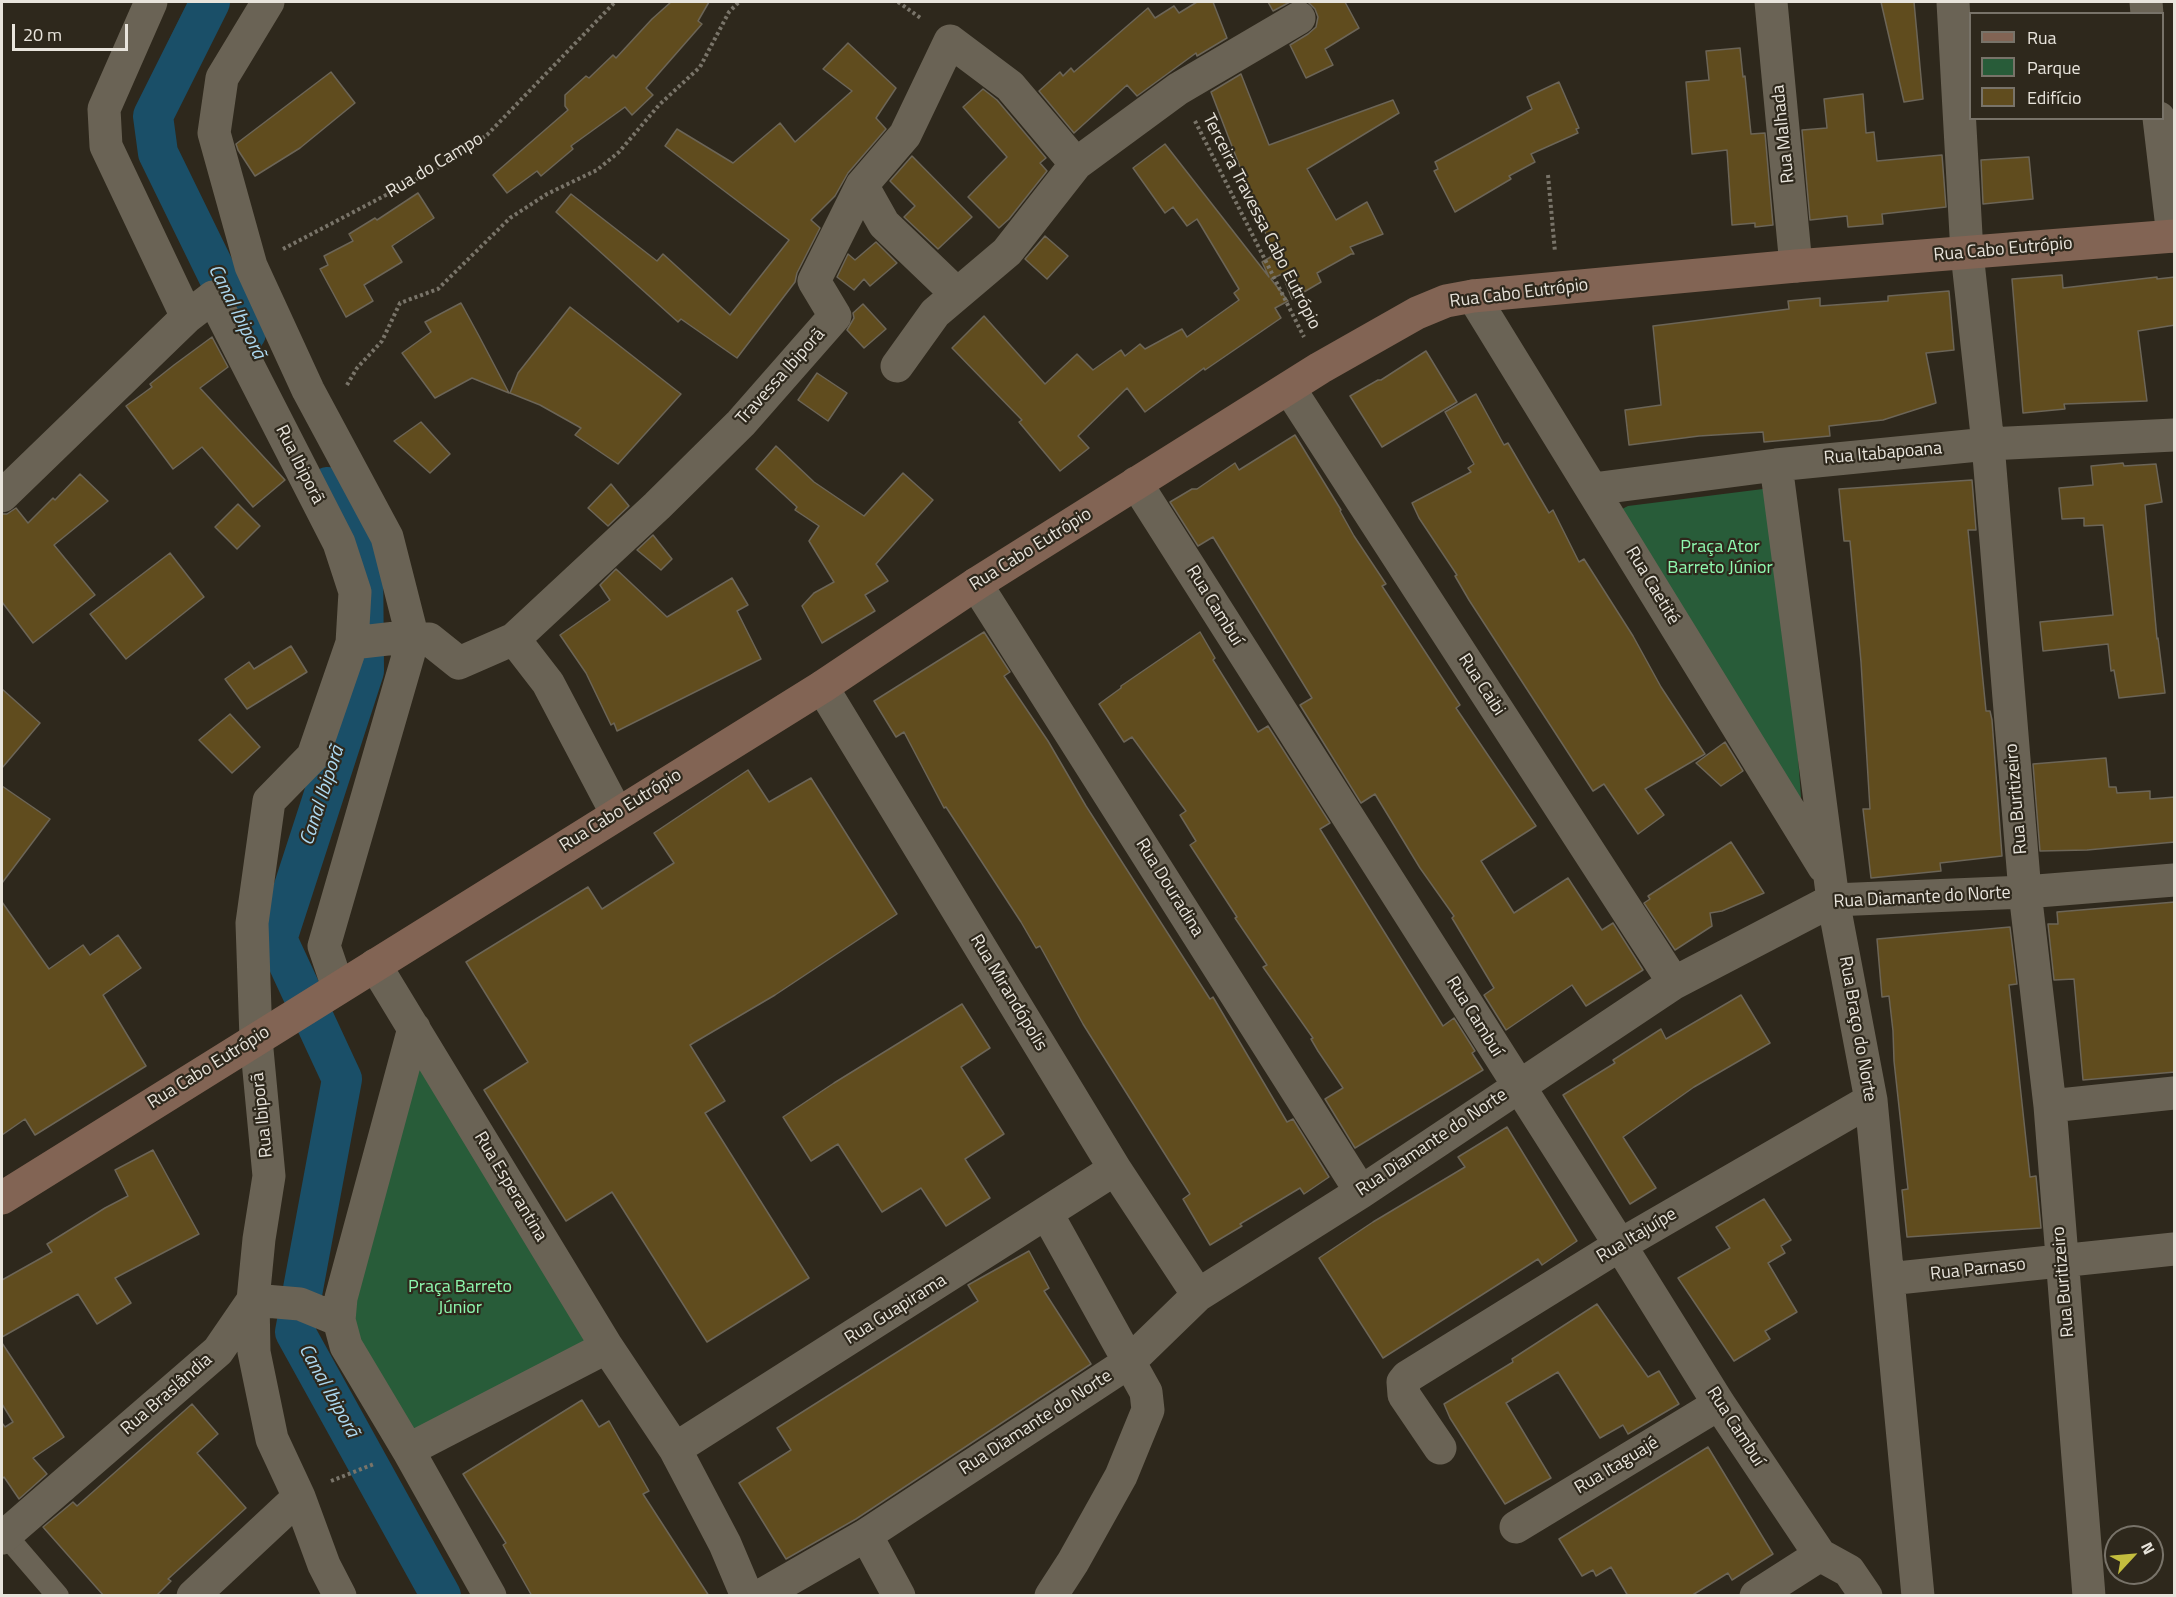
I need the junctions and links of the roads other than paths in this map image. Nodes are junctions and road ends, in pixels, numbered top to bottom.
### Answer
1 (151, 2) edge
2 (268, 2) edge
3 (1771, 2) edge
4 (1953, 2) edge
5 (1299, 18) dead end
6 (2159, 120) edge
7 (1076, 164) junction
8 (862, 185) junction
9 (2174, 236) edge
10 (1966, 253) junction
11 (1796, 266) junction
12 (956, 293) junction
13 (1473, 296) junction
14 (187, 317) junction
15 (897, 366) dead end
16 (1289, 388) junction
17 (2175, 435) edge
18 (1988, 444) junction
19 (1776, 465) junction
20 (1136, 483) junction
21 (1593, 489) junction
22 (2, 496) edge
23 (976, 584) junction
24 (404, 638) junction
25 (514, 639) junction
26 (353, 643) junction
27 (822, 687) junction
28 (617, 814) junction
29 (2175, 880) edge
30 (1831, 888) junction
31 (2025, 892) junction
32 (375, 964) junction
33 (1674, 983) junction
34 (338, 987) junction
35 (414, 1028) junction
36 (257, 1038) junction
37 (1518, 1086) junction
38 (2175, 1093) edge
39 (1871, 1100) junction
40 (2050, 1106) junction
41 (1115, 1168) junction
42 (1361, 1192) junction
43 (2, 1198) edge
44 (1047, 1214) junction
45 (1620, 1245) junction
46 (2175, 1249) edge
47 (2062, 1261) junction
48 (1888, 1279) junction
49 (1198, 1295) junction
50 (253, 1300) junction
51 (339, 1320) junction
52 (607, 1347) junction
53 (1130, 1362) junction
54 (1719, 1404) junction
55 (1440, 1448) dead end
56 (675, 1449) junction
57 (395, 1456) junction
58 (310, 1492) junction
59 (1516, 1527) dead end
60 (3, 1535) edge
61 (866, 1535) junction
62 (1820, 1555) junction
63 (58, 1596) edge
64 (193, 1596) edge
65 (340, 1596) edge
66 (490, 1596) edge
67 (747, 1596) edge
68 (760, 1596) edge
69 (899, 1596) edge
70 (1051, 1596) edge
71 (1756, 1596) edge
72 (1866, 1596) edge
73 (1918, 1596) edge
74 (2090, 1596) edge

1 - 14 street
2 - 24 street
3 - 11 street, Rua Malhada
4 - 10 street, Rua Buritizeiro
5 - 7 street
6 - 9 street
7 - 8 street, Travessa Ibiporã
7 - 12 street
8 - 12 street
8 - 25 street, Travessa Ibiporã
9 - 10 street, Rua Cabo Eutrópio
10 - 11 street, Rua Cabo Eutrópio
10 - 18 street, Rua Buritizeiro
11 - 13 street, Rua Cabo Eutrópio
12 - 15 street
13 - 16 street, Rua Cabo Eutrópio
13 - 21 street, Rua Caetité
14 - 22 street
14 - 26 street, Rua Ibiporã
16 - 20 street, Rua Cabo Eutrópio
16 - 33 street, Rua Caibi
17 - 18 street, Rua Itabapoana
18 - 19 street, Rua Itabapoana
18 - 31 street, Rua Buritizeiro
19 - 21 street, Rua Itabapoana
19 - 30 street, Rua Braço do Norte
20 - 23 street, Rua Cabo Eutrópio
20 - 37 street, Rua Cambuí
21 - 30 street, Rua Caetité
23 - 27 street, Rua Cabo Eutrópio
23 - 42 street, Rua Douradina
24 - 25 street, Travessa Ibiporã
24 - 26 street
24 - 34 street
25 - 28 street
26 - 36 street, Rua Ibiporã
27 - 28 street, Rua Cabo Eutrópio
27 - 41 street, Rua Mirandópolis
28 - 32 street, Rua Cabo Eutrópio
29 - 31 street, Rua Diamante do Norte
30 - 31 street, Rua Diamante do Norte
30 - 33 street, Rua Diamante do Norte
30 - 39 street, Rua Braço do Norte
31 - 40 street, Rua Buritizeiro
32 - 34 street, Rua Cabo Eutrópio
32 - 35 street
33 - 37 street, Rua Diamante do Norte
34 - 36 street, Rua Cabo Eutrópio
35 - 51 street
35 - 52 street, Rua Esperantina
36 - 43 street, Rua Cabo Eutrópio
36 - 50 street, Rua Ibiporã
37 - 42 street, Rua Diamante do Norte
37 - 45 street, Rua Cambuí
38 - 40 street
39 - 45 street, Rua Itajuípe
39 - 48 street, Rua Braço do Norte
40 - 47 street, Rua Buritizeiro
41 - 44 street, Rua Guapirama
41 - 49 street, Rua Mirandópolis
42 - 49 street, Rua Diamante do Norte
44 - 53 street
44 - 56 street, Rua Guapirama
45 - 54 street, Rua Cambuí
45 - 55 street, Rua Itajuípe
46 - 47 street, Rua Parnaso
47 - 48 street, Rua Parnaso
47 - 74 street, Rua Buritizeiro
48 - 73 street, Rua Braço do Norte
49 - 53 street, Rua Diamante do Norte
50 - 51 street
50 - 58 street, Rua Ibiporã
50 - 60 street, Rua Braslândia
51 - 57 street
52 - 56 street, Rua Esperantina
52 - 57 street
53 - 61 street, Rua Diamante do Norte
53 - 70 street
54 - 59 street, Rua Itaguajé
54 - 62 street, Rua Cambuí
56 - 67 street, Rua Esperantina
57 - 66 street
58 - 64 street
58 - 65 street, Rua Ibiporã
60 - 63 lane
61 - 68 street, Rua Diamante do Norte
61 - 69 street
62 - 71 street
62 - 72 street, Rua Cambuí

